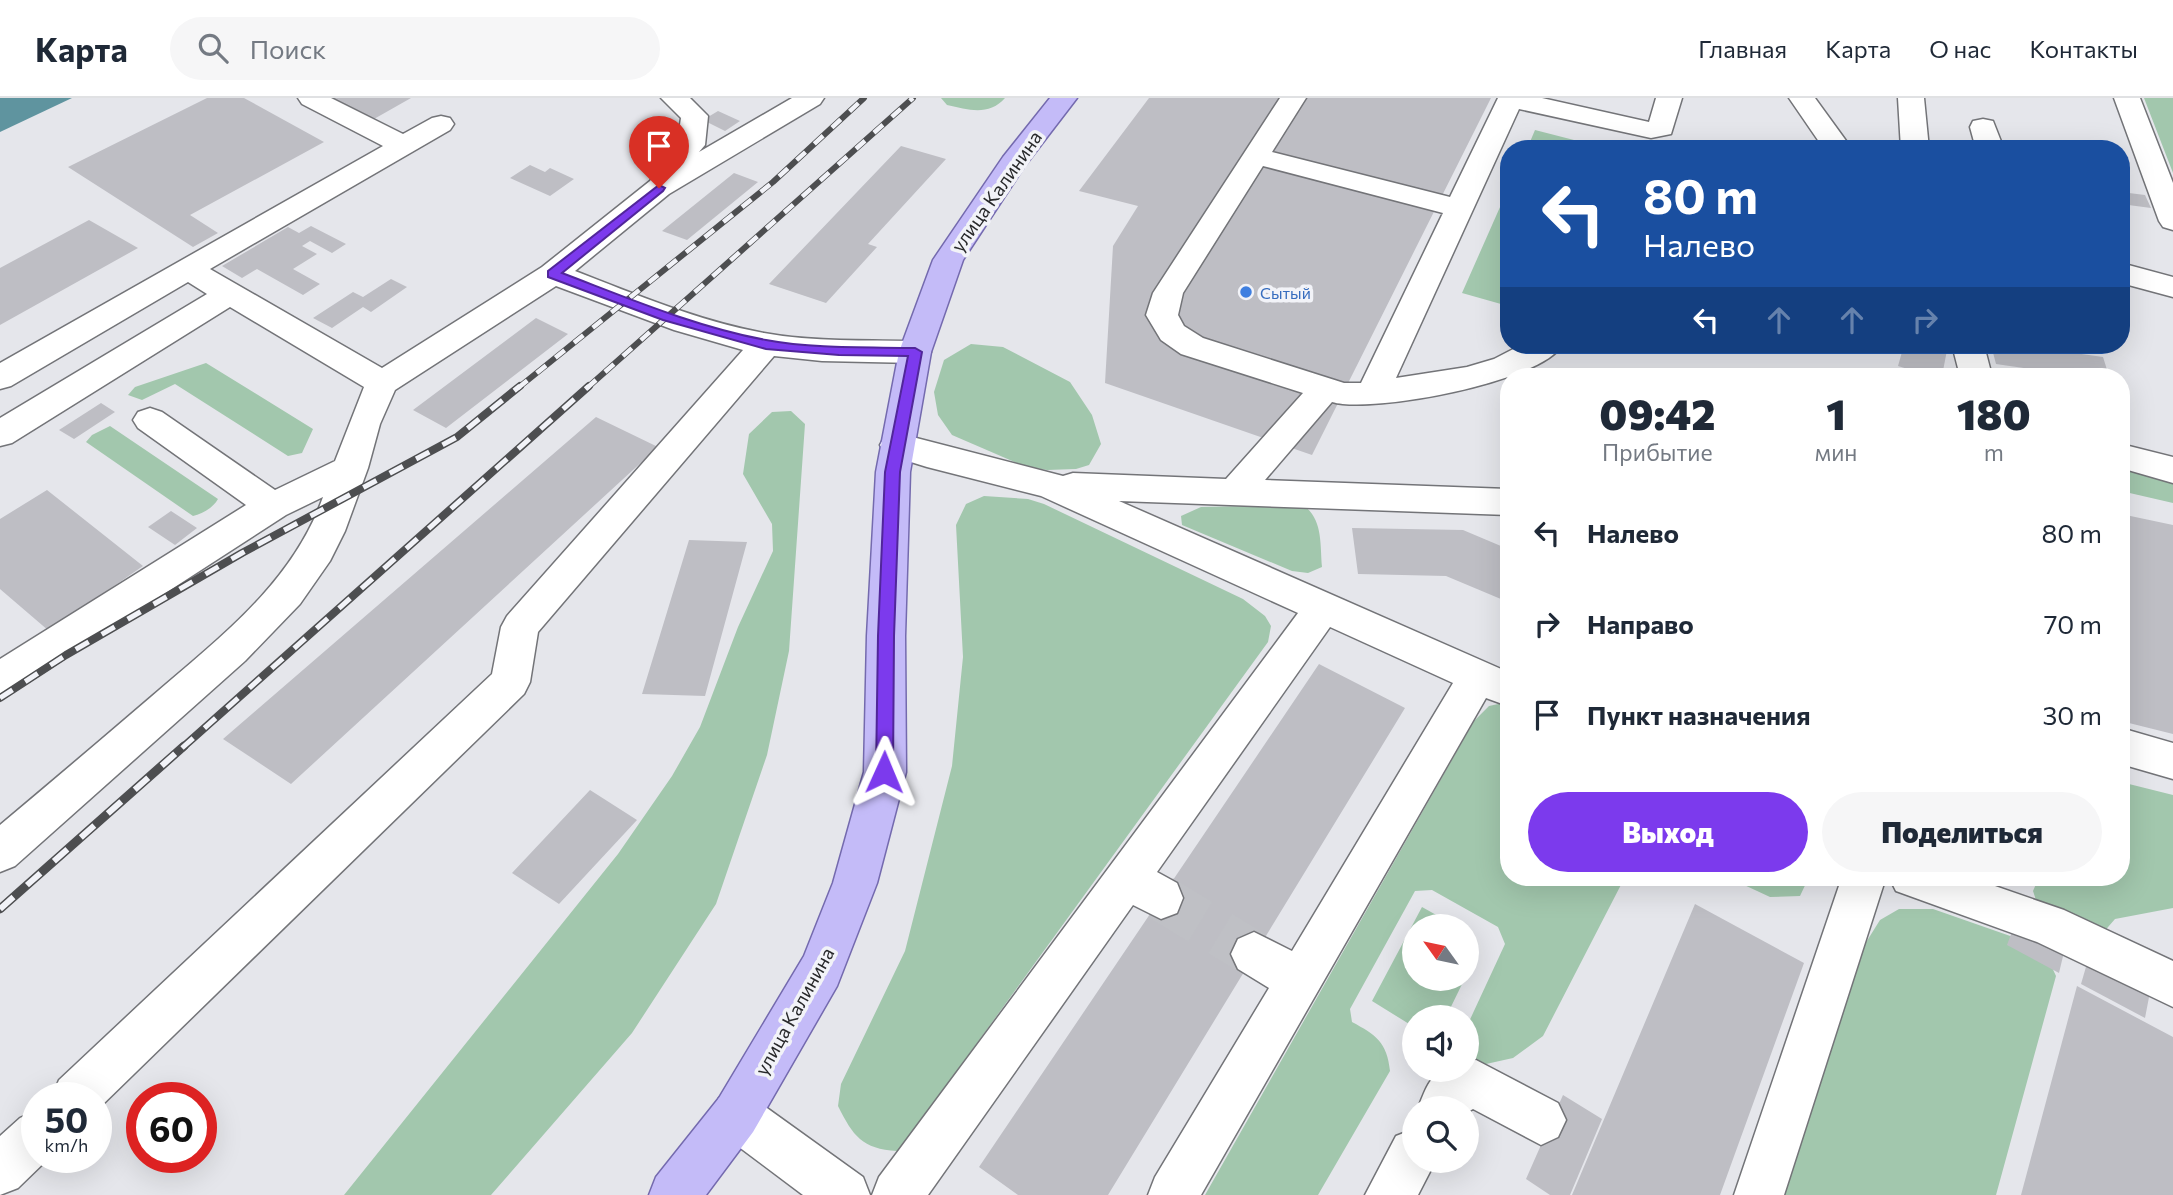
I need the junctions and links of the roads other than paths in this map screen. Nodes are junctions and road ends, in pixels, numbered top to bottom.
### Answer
1 (311, 98) edge
2 (674, 98) edge
3 (811, 98) edge
4 (1064, 98) edge
5 (1293, 98) edge
6 (1511, 98) edge
7 (1669, 98) edge
8 (1802, 98) edge
9 (1911, 98) edge
10 (2127, 98) edge
11 (441, 124) dead end
12 (1832, 140) edge
13 (1914, 140) edge
14 (403, 145) junction
15 (1256, 156) junction
16 (659, 188) junction
17 (1459, 208) junction
18 (2173, 221) edge
19 (188, 269) junction
20 (553, 274) junction
21 (2130, 275) edge
22 (2173, 287) edge
23 (229, 293) junction
24 (766, 344) junction
25 (915, 352) junction
26 (1529, 354) edge
27 (1502, 368) edge
28 (1500, 369) edge
29 (0, 378) edge
30 (382, 383) junction
31 (1325, 389) junction
32 (1373, 393) junction
33 (150, 421) dead end
34 (0, 434) edge
35 (897, 445) junction
36 (2130, 458) edge
37 (351, 468) junction
38 (2173, 470) edge
39 (1050, 485) junction
40 (1234, 493) junction
41 (1500, 493) edge
42 (273, 506) junction
43 (1324, 606) junction
44 (0, 679) edge
45 (1493, 683) edge
46 (2130, 749) edge
47 (2173, 761) edge
48 (0, 852) edge
49 (1861, 886) edge
50 (1937, 886) edge
51 (1254, 954) tunnel mouth
52 (1299, 980) junction
53 (2173, 984) edge
54 (92, 1082) edge
55 (1449, 1096) edge
56 (736, 1115) junction
57 (1541, 1120) dead end
58 (21, 1150) edge
59 (0, 1170) edge
60 (1403, 1173) edge
61 (911, 1191) edge
62 (674, 1195) edge
63 (845, 1195) edge
64 (1173, 1195) edge
65 (1390, 1195) edge
66 (1759, 1195) edge

1 - 14 street
2 - 16 street
3 - 16 street
4 - 25 main road, улица Калинина
5 - 15 street
6 - 7 street
6 - 17 street
8 - 12 street
9 - 13 street
10 - 18 street
11 - 14 street
14 - 19 street
15 - 17 street
15 - 31 street
16 - 20 street
17 - 32 street
19 - 23 street
19 - 29 street
20 - 24 street
20 - 30 street
21 - 22 street
23 - 30 street
23 - 34 street
24 - 25 street
24 - 54 street
25 - 35 main road, улица Калинина
26 - 27 street
28 - 32 street
30 - 37 street
31 - 32 street
31 - 40 street
33 - 42 street
35 - 39 street
35 - 56 main road, улица Калинина
36 - 38 street
37 - 42 street
37 - 48 street
39 - 40 street
39 - 43 street
40 - 41 street
42 - 44 street
43 - 45 street
43 - 61 street
45 - 52 street
46 - 47 street
49 - 66 street
50 - 53 street
51 - 52 street
52 - 64 street
55 - 57 street
56 - 62 main road, улица Калинина
56 - 63 street
58 - 59 street
60 - 65 street

